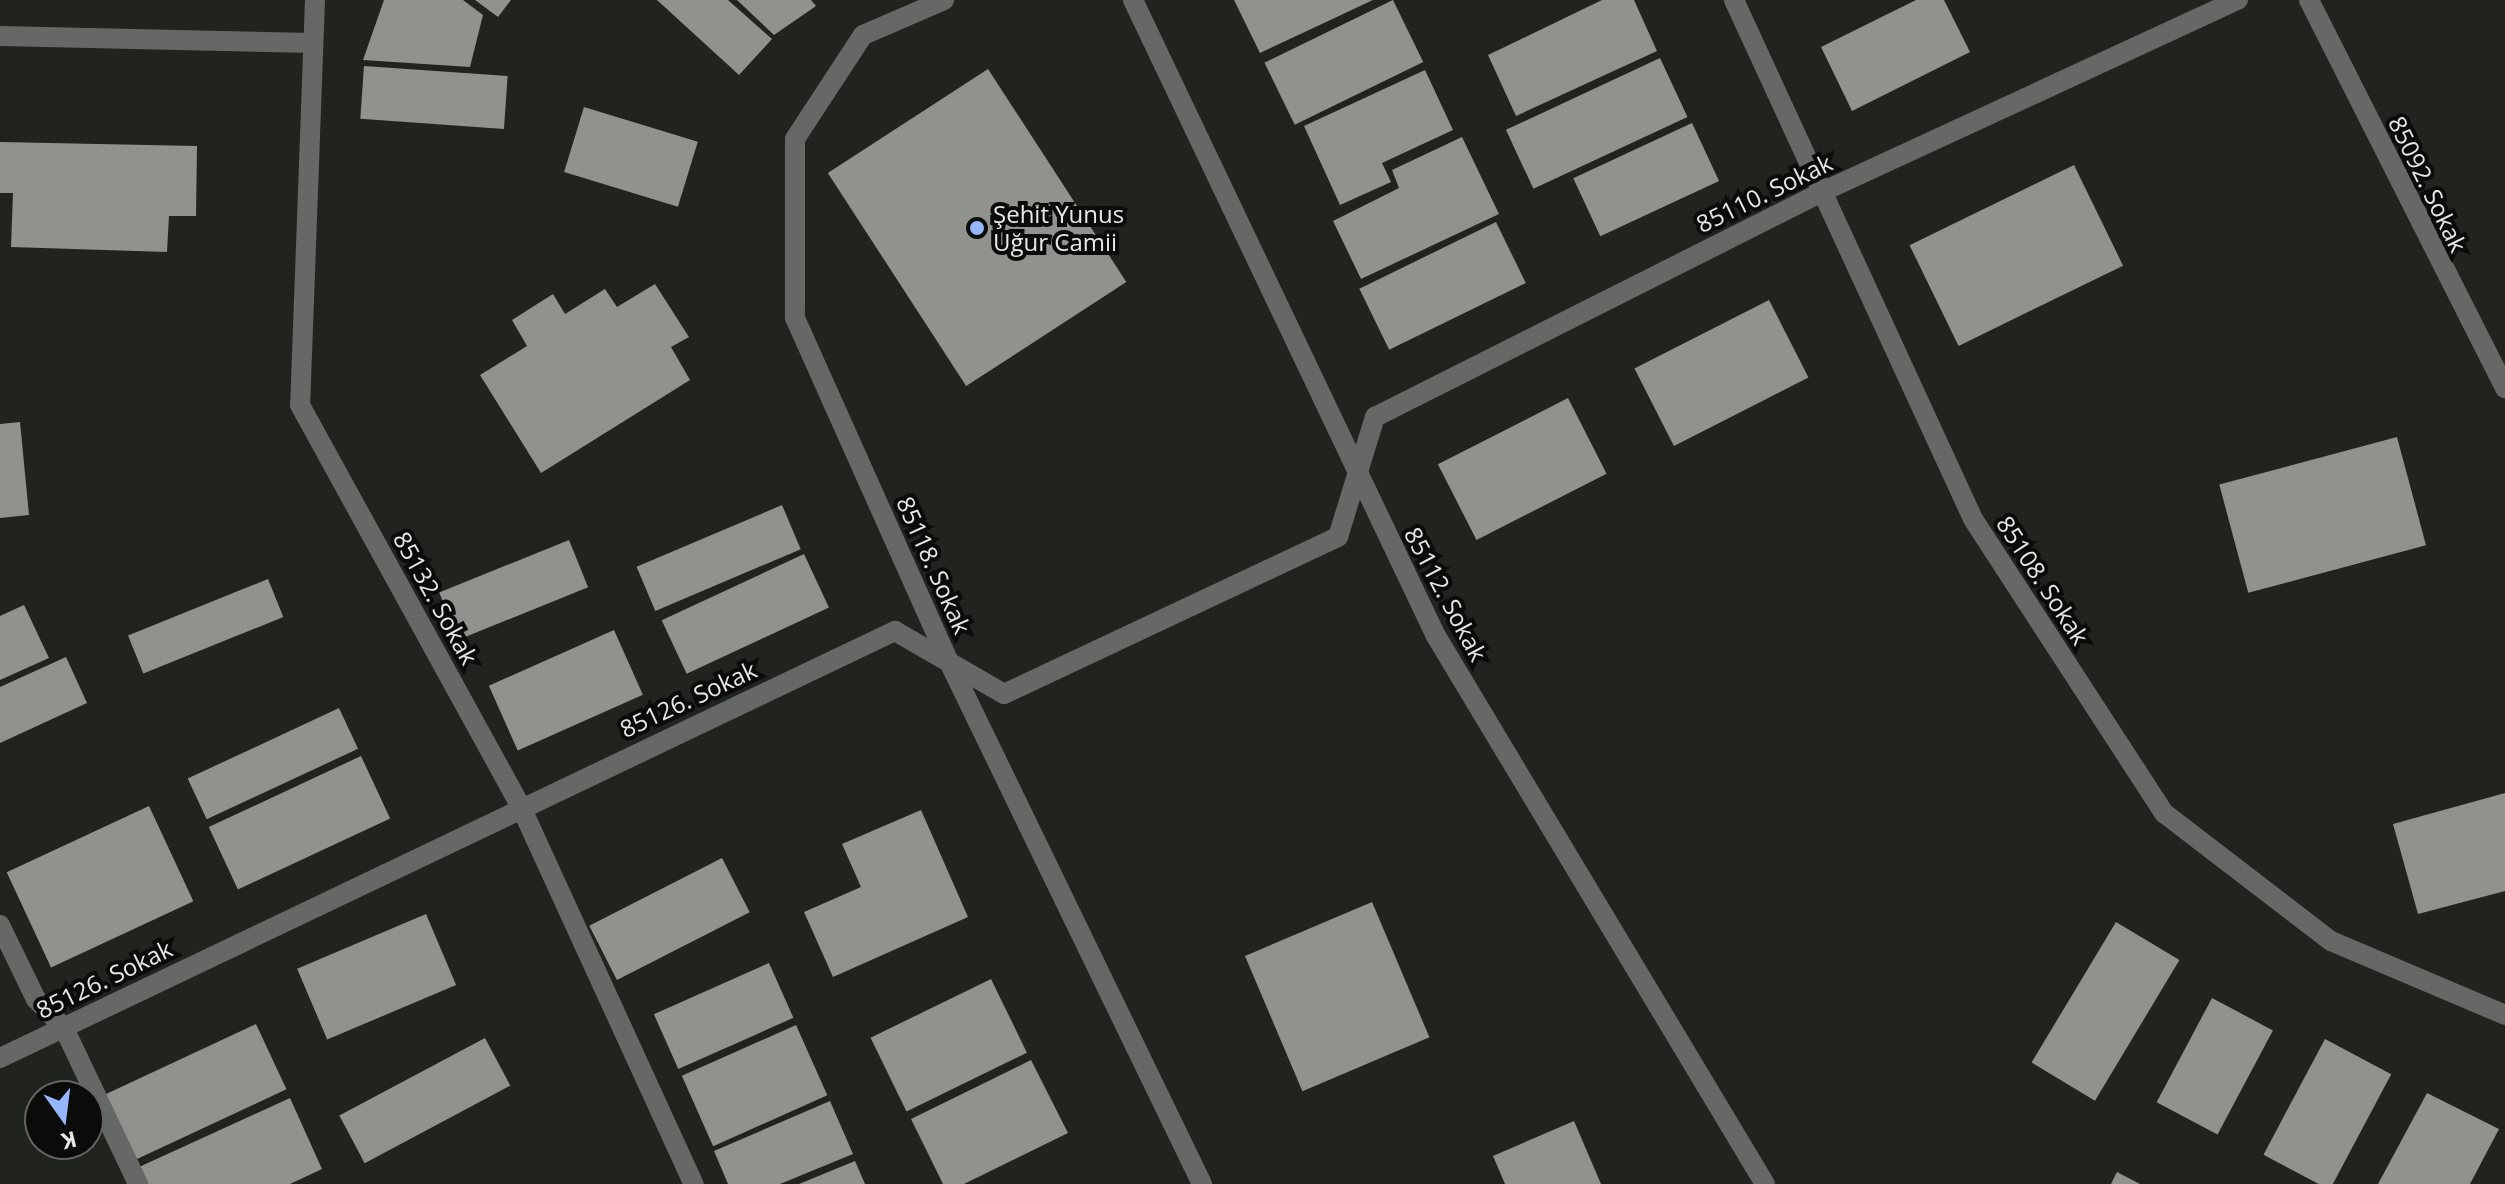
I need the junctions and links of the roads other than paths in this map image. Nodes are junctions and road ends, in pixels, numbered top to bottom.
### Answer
1 (315, 0) edge
2 (944, 0) edge
3 (1133, 0) edge
4 (1734, 0) edge
5 (2238, 0) edge
6 (2309, 0) edge
7 (0, 36) edge
8 (312, 43) junction
9 (1824, 191) junction
10 (2505, 388) edge
11 (1355, 476) junction
12 (949, 662) junction
13 (521, 807) junction
14 (0, 925) edge
15 (2505, 1015) edge
16 (64, 1028) junction
17 (0, 1058) edge
18 (138, 1184) edge
19 (694, 1184) edge
20 (1202, 1184) edge
21 (1765, 1184) edge

1 - 8 street, 85132. Sokak
2 - 12 street, 85118. Sokak
3 - 11 street, 85112. Sokak
4 - 9 street, 85108. Sokak
5 - 9 street, 85110. Sokak
6 - 10 street, 85092. Sokak
7 - 8 street
8 - 13 street, 85132. Sokak
9 - 11 street, 85110. Sokak
9 - 15 street, 85108. Sokak
11 - 12 street, 85126. Sokak
11 - 21 street, 85112. Sokak
12 - 13 street, 85126. Sokak
12 - 20 street, 85118. Sokak
13 - 16 street, 85126. Sokak
13 - 19 street, 85132. Sokak
14 - 16 street
16 - 17 street, 85126. Sokak
16 - 18 street

